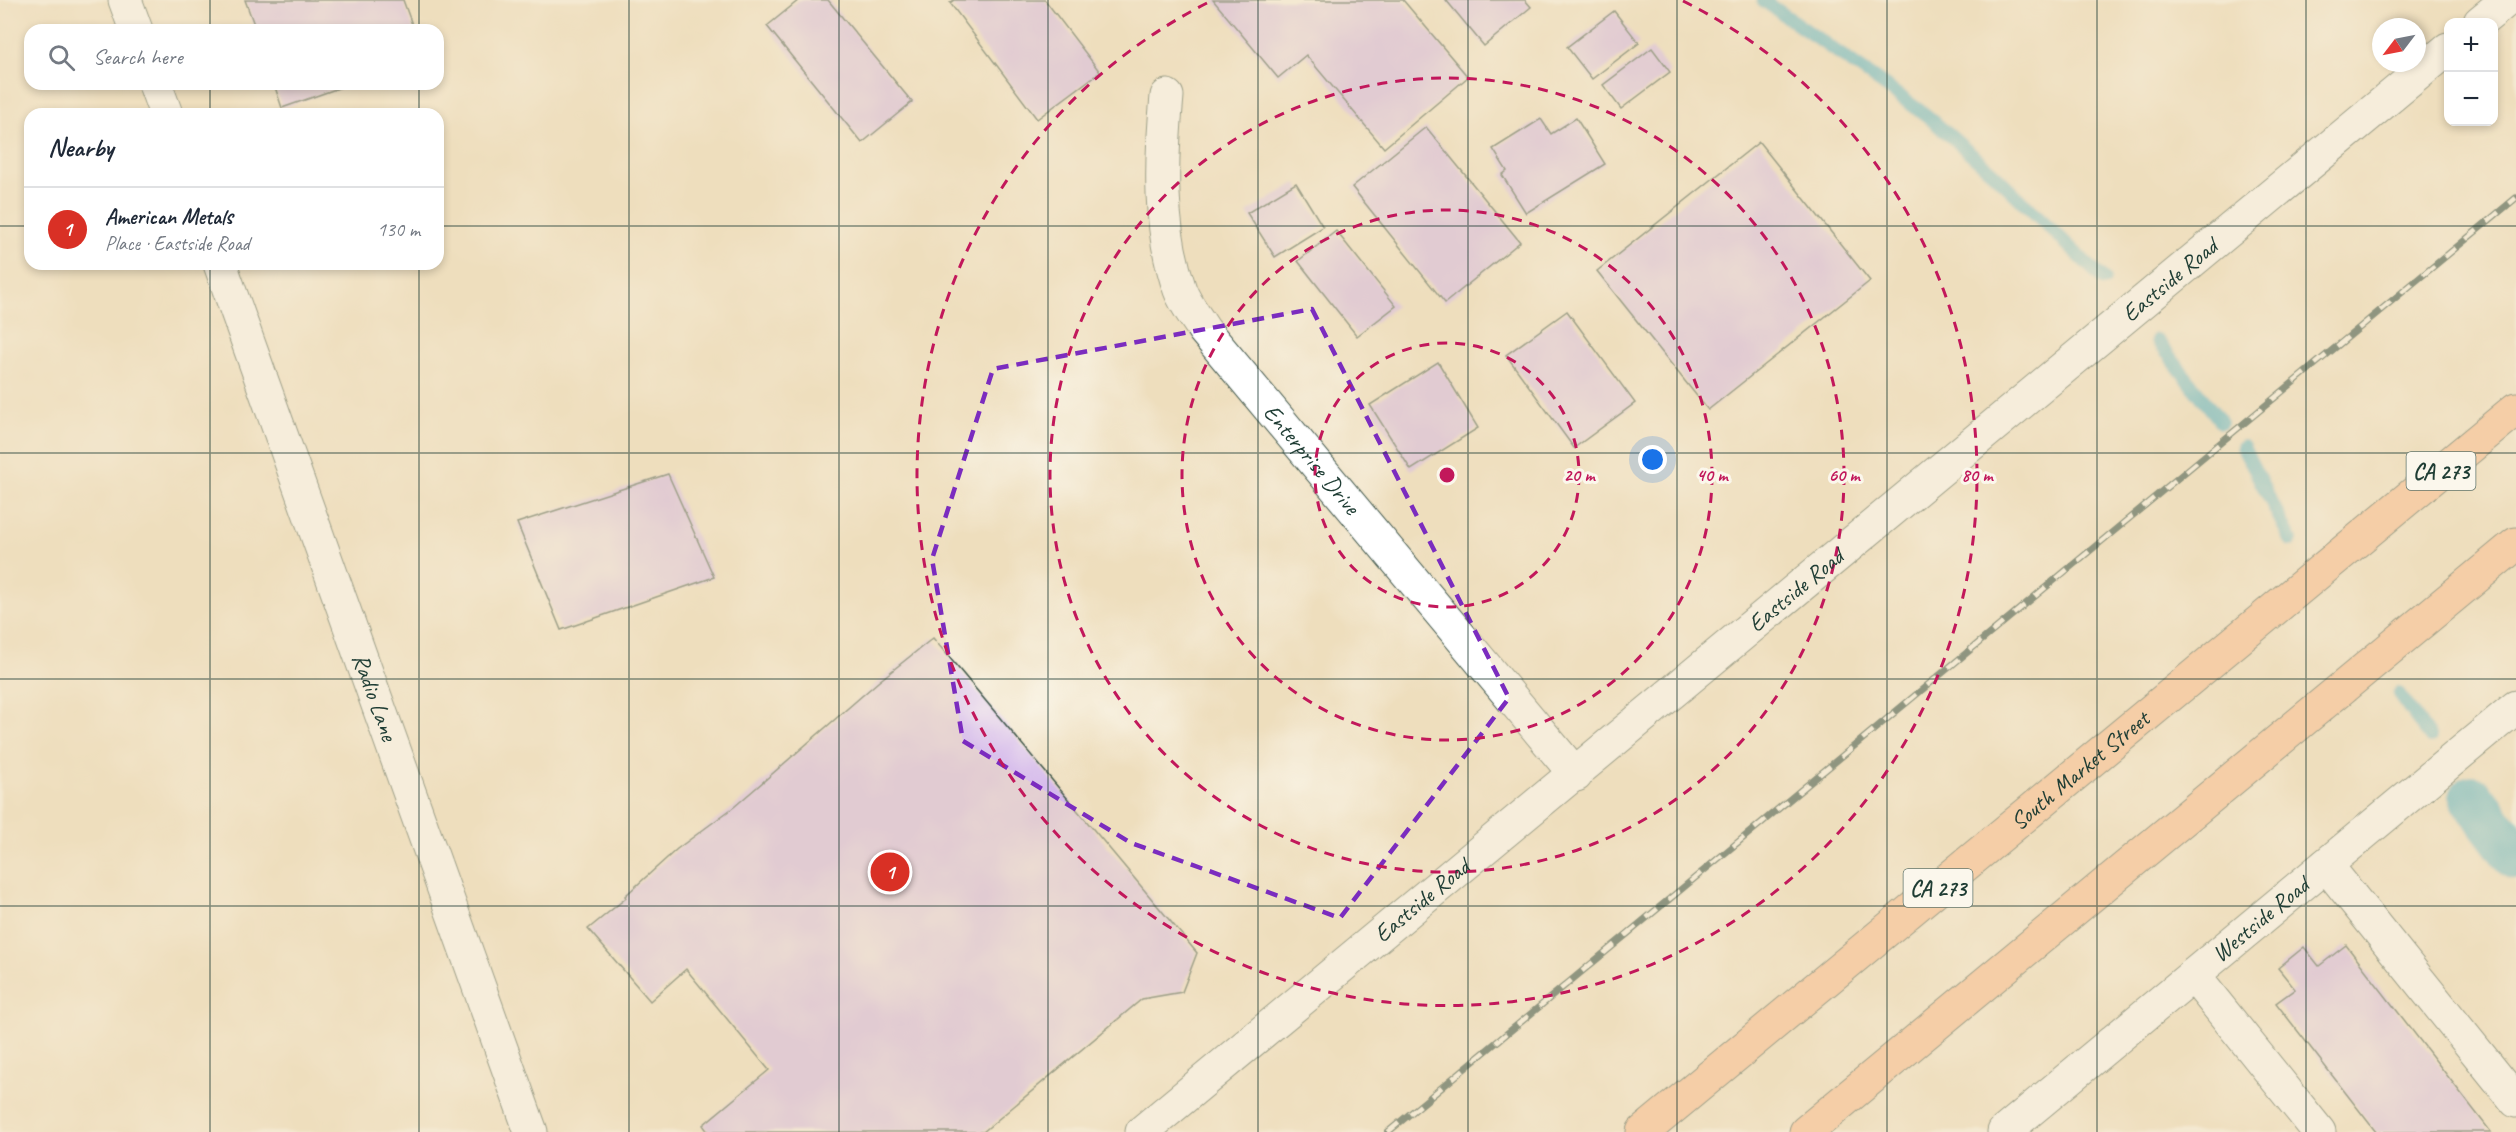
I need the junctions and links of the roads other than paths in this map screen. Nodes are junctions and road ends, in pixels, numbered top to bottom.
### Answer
1 (125, 0) edge
2 (2507, 0) edge
3 (2485, 18) edge
4 (134, 24) edge
5 (2444, 52) edge
6 (157, 90) edge
7 (1167, 96) dead end
8 (164, 108) edge
9 (222, 270) edge
10 (2516, 409) edge
11 (2516, 544) edge
12 (2514, 709) edge
13 (1576, 774) junction
14 (2326, 865) junction
15 (2193, 975) junction
16 (2516, 1101) edge
17 (531, 1132) edge
18 (1142, 1132) edge
19 (1643, 1132) edge
20 (1806, 1132) edge
21 (2004, 1132) edge
22 (2319, 1132) edge

1 - 4 street
2 - 3 street
5 - 13 street, Eastside Road
6 - 8 street
7 - 13 street, Enterprise Drive
9 - 17 street, Radio Lane
10 - 19 main road, South Market Street / CA 273
11 - 20 main road
12 - 14 street, Westside Road
13 - 18 street, Eastside Road
14 - 15 street, Westside Road
14 - 16 street
15 - 21 street, Westside Road
15 - 22 street

